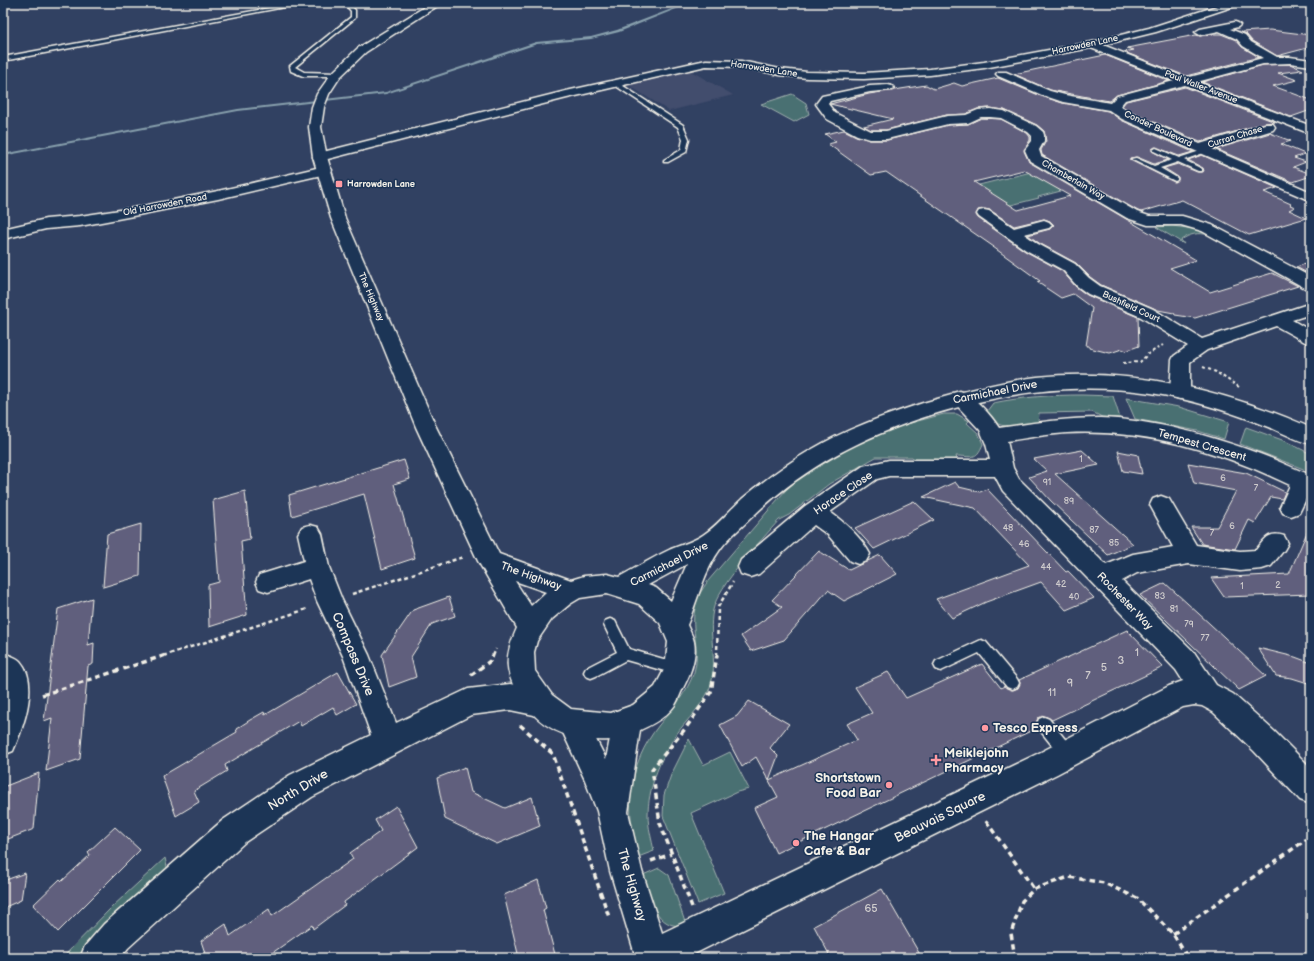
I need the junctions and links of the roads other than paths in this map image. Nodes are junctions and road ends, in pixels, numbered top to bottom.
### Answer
1 (303, 3) edge
2 (346, 3) edge
3 (1235, 3) edge
4 (435, 4) edge
5 (1243, 25) dead end
6 (1222, 29) junction
7 (1200, 32) dead end
8 (1092, 44) junction
9 (3, 59) edge
10 (1274, 60) junction
11 (1311, 63) edge
12 (1033, 65) dead end
13 (1002, 74) junction
14 (336, 75) junction
15 (977, 77) dead end
16 (1204, 77) junction
17 (1187, 81) junction
18 (614, 83) junction
19 (895, 88) dead end
20 (1113, 107) junction
21 (1232, 112) dead end
22 (1311, 118) edge
23 (1270, 127) junction
24 (1311, 130) edge
25 (1302, 140) dead end
26 (1156, 150) dead end
27 (1203, 150) junction
28 (1134, 159) dead end
29 (1178, 160) junction
30 (666, 161) dead end
31 (322, 164) junction
32 (1154, 168) junction
33 (1200, 170) dead end
34 (1175, 178) dead end
35 (1311, 197) edge
36 (984, 214) dead end
37 (1044, 225) dead end
38 (1011, 232) junction
39 (3, 234) edge
40 (1311, 284) edge
41 (1311, 308) edge
42 (1278, 320) junction
43 (1311, 338) edge
44 (1200, 346) junction
45 (1180, 392) junction
46 (960, 398) junction
47 (994, 436) junction
48 (1311, 437) edge
49 (1002, 468) junction
50 (1307, 483) edge
51 (1161, 505) dead end
52 (1291, 506) dead end
53 (813, 512) junction
54 (310, 534) dead end
55 (713, 541) junction
56 (1276, 543) dead end
57 (858, 554) dead end
58 (1189, 554) junction
59 (488, 555) junction
60 (317, 567) junction
61 (750, 567) road end
62 (1103, 578) junction
63 (268, 582) dead end
64 (625, 586) junction
65 (571, 591) junction
66 (675, 623) junction
67 (610, 625) dead end
68 (530, 627) junction
69 (625, 654) junction
70 (3, 665) edge
71 (941, 665) dead end
72 (680, 669) junction
73 (591, 672) dead end
74 (1012, 683) dead end
75 (1206, 694) junction
76 (539, 703) junction
77 (627, 723) junction
78 (573, 724) junction
79 (1044, 724) dead end
80 (3, 741) edge
81 (388, 741) junction
82 (1067, 753) junction
83 (1311, 789) edge
84 (612, 811) junction
85 (653, 957) edge
86 (98, 958) edge

1 - 9 lane
2 - 14 lane
3 - 8 street, Harrowden Lane
4 - 14 street, The Highway
5 - 6 street
6 - 7 street
6 - 10 street
8 - 17 street, Paul Waller Avenue
8 - 18 street, Harrowden Lane
10 - 11 street
10 - 16 street
12 - 13 street, Conder Boulevard
13 - 15 street, Conder Boulevard
13 - 20 street, Conder Boulevard
14 - 31 street, The Highway
16 - 17 street
16 - 22 street
17 - 20 street
17 - 24 street, Paul Waller Avenue
18 - 30 lane
18 - 31 street, Harrowden Lane
19 - 40 street, Chamberlain Way
20 - 27 street, Conder Boulevard
21 - 23 street, Curran Chase
23 - 25 street, Curran Chase
23 - 27 street, Curran Chase
26 - 29 lane
27 - 29 lane
27 - 35 street, Conder Boulevard
28 - 32 lane
29 - 32 lane
29 - 33 lane
31 - 39 street, Old Harrowden Road
31 - 59 street, The Highway
32 - 34 lane
36 - 38 street, Bushfield Court
37 - 38 street
38 - 44 street, Bushfield Court
41 - 42 street
42 - 43 street
42 - 44 street
44 - 45 street
45 - 46 street, Carmichael Drive
45 - 48 street, Carmichael Drive
46 - 47 street, Rochester Way
46 - 55 street, Carmichael Drive
47 - 49 street, Rochester Way
47 - 50 street, Tempest Crescent
49 - 53 street, Horace Close
49 - 62 street, Rochester Way
50 - 52 street
51 - 58 street
53 - 57 street
53 - 61 street, Horace Close
54 - 60 street, Compass Drive
55 - 64 street, Carmichael Drive
55 - 66 street, Carmichael Drive
56 - 58 street
58 - 62 street
59 - 65 street, The Highway
59 - 68 street, The Highway
60 - 63 street
60 - 81 street, Compass Drive
62 - 75 street, Rochester Way
64 - 65 street
64 - 66 street
65 - 68 street
66 - 72 street
67 - 69 lane
68 - 76 street
69 - 72 lane
69 - 73 lane
70 - 80 street
71 - 74 lane
72 - 77 street
75 - 82 street, Beauvais Square
75 - 83 street, Rochester Way
76 - 78 street
76 - 81 street, North Drive
77 - 78 street
77 - 84 street, The Highway
78 - 84 street, The Highway
79 - 82 lane
81 - 86 street, North Drive
82 - 85 street, Beauvais Square
84 - 85 street, The Highway

